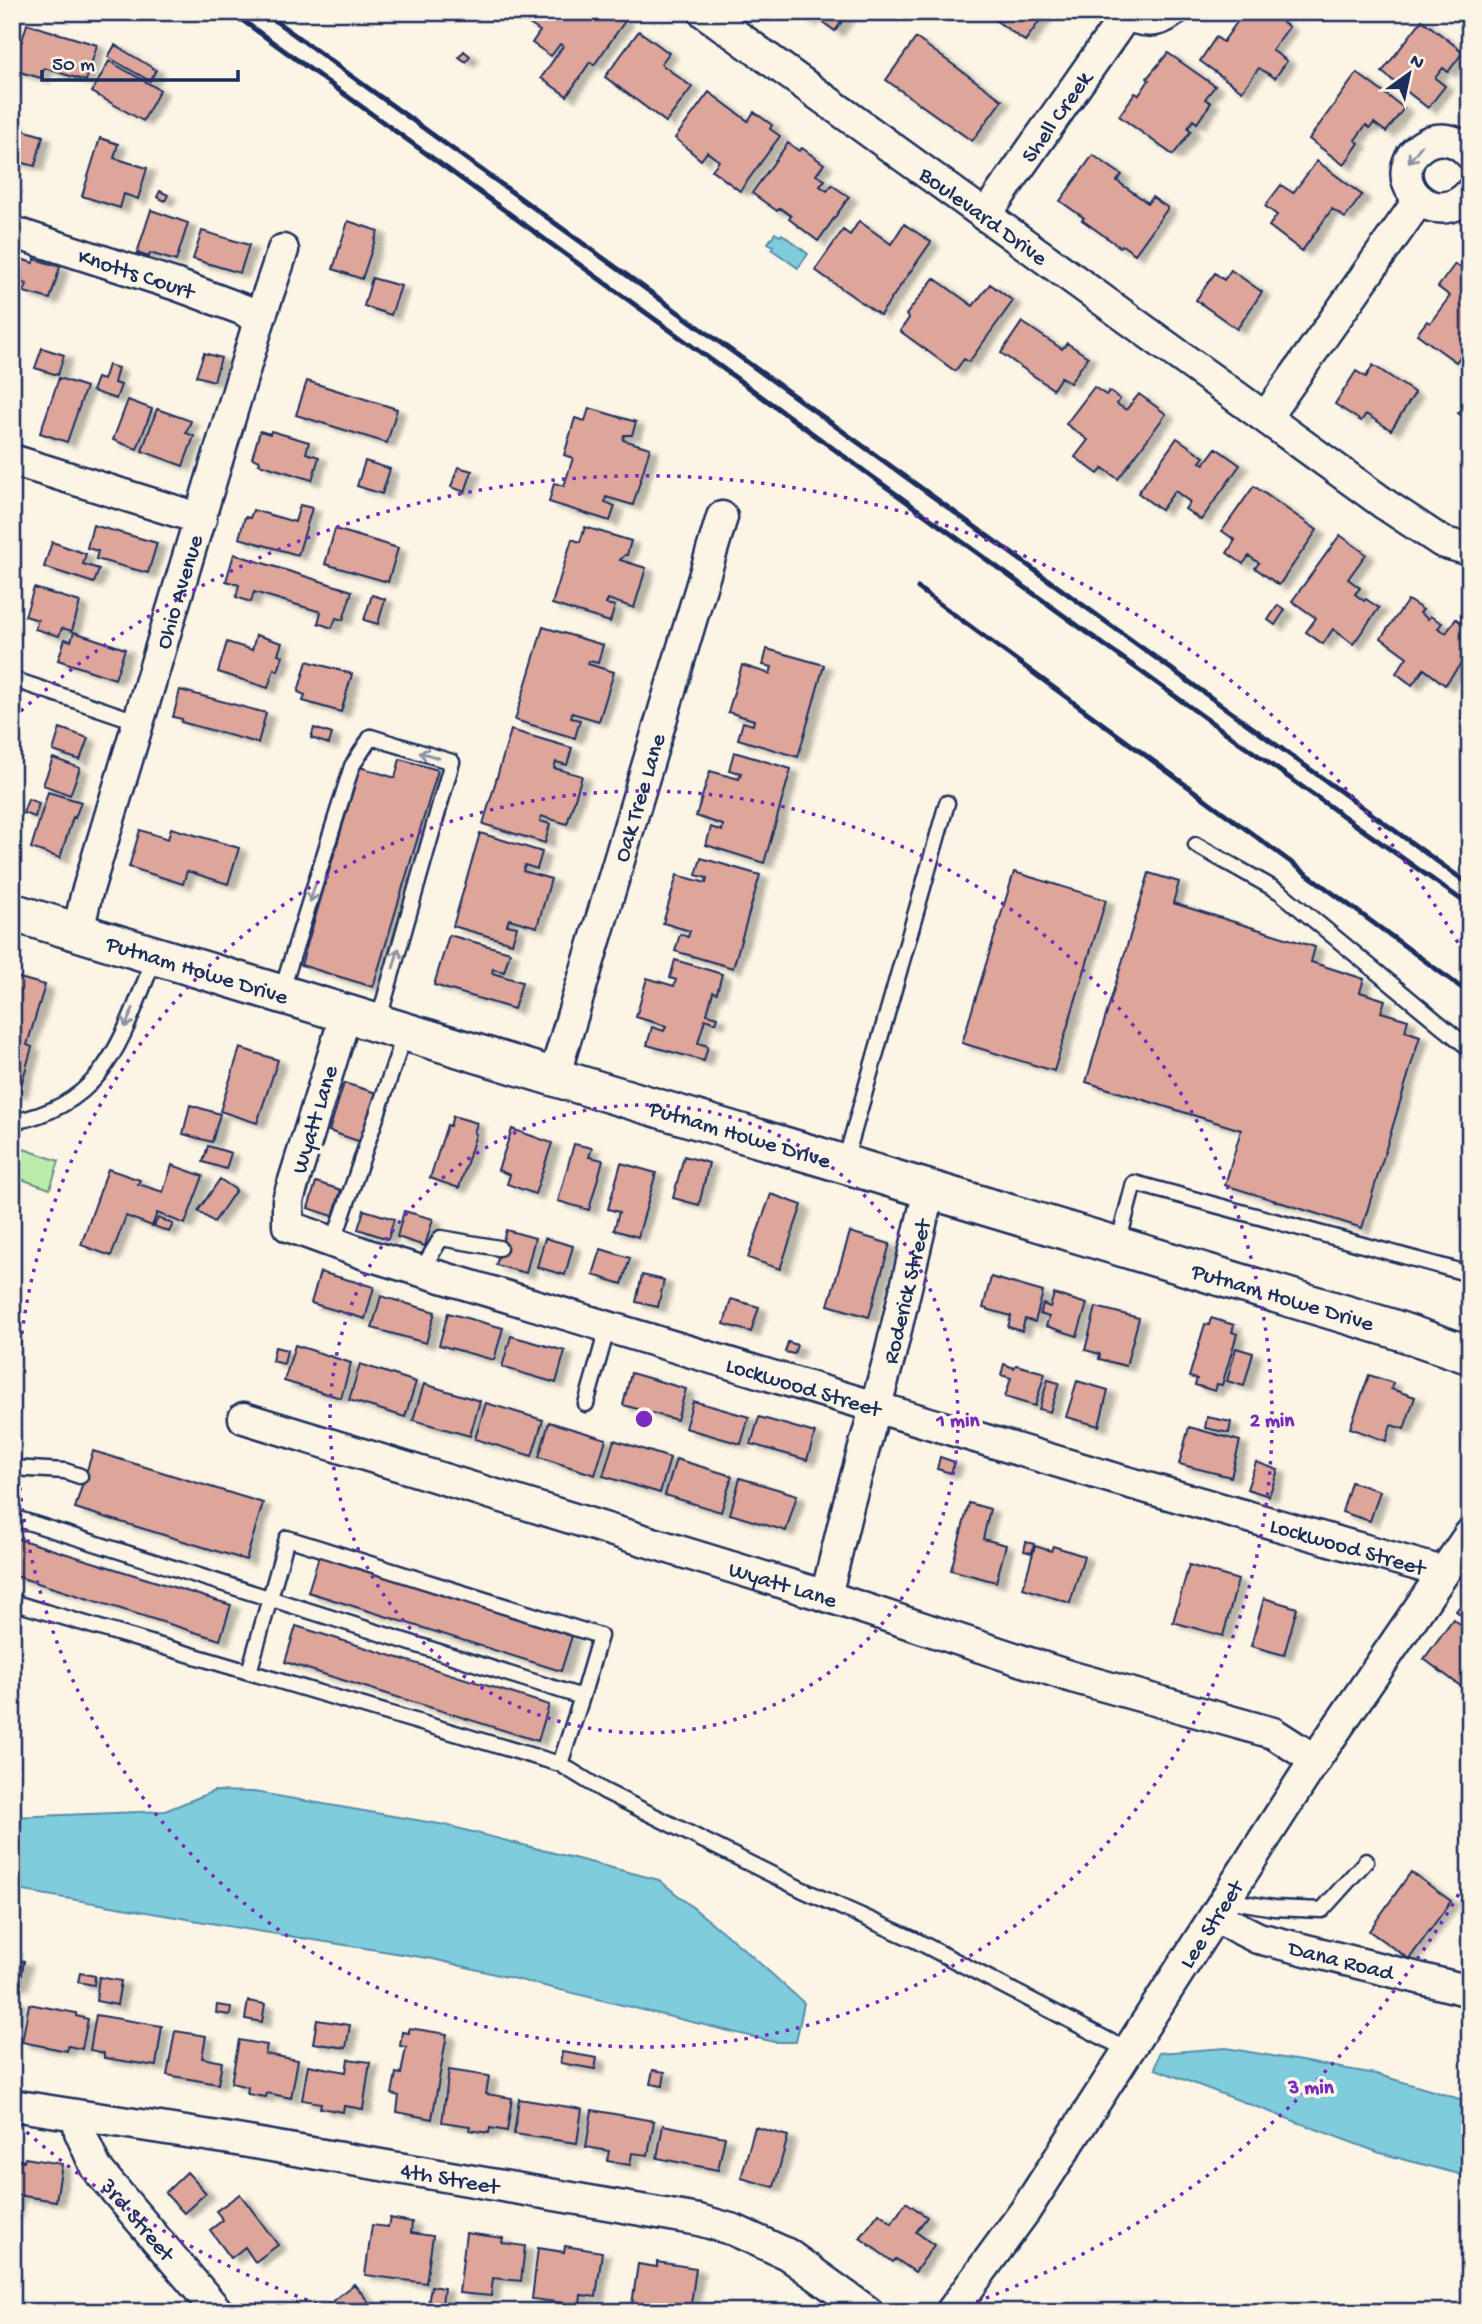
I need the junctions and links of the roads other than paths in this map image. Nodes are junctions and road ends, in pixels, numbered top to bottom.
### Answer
1 (704, 12) edge
2 (1172, 12) edge
3 (1125, 13) edge
4 (1470, 154) edge
5 (1470, 193) edge
6 (1419, 200) junction
7 (985, 216) junction
8 (12, 232) edge
9 (283, 250) dead end
10 (259, 321) junction
11 (1266, 417) junction
12 (12, 460) edge
13 (722, 517) dead end
14 (201, 519) junction
15 (1470, 550) edge
16 (12, 679) edge
17 (139, 722) junction
18 (947, 803) dead end
19 (1196, 845) dead end
20 (12, 912) edge
21 (78, 932) junction
22 (156, 956) junction
23 (281, 994) junction
24 (376, 1023) junction
25 (1470, 1049) edge
26 (554, 1077) junction
27 (12, 1122) edge
28 (844, 1165) junction
29 (929, 1190) junction
30 (288, 1226) joint
31 (333, 1243) junction
32 (1118, 1247) junction
33 (499, 1248) dead end
34 (421, 1270) junction
35 (1470, 1274) edge
36 (608, 1326) junction
37 (1469, 1351) edge
38 (586, 1404) dead end
39 (876, 1405) junction
40 (244, 1418) dead end
41 (12, 1468) edge
42 (80, 1476) dead end
43 (12, 1517) edge
44 (1466, 1546) edge
45 (1441, 1576) junction
46 (826, 1596) junction
47 (270, 1597) junction
48 (14, 1607) edge
49 (249, 1672) junction
50 (583, 1698) junction
51 (1315, 1760) junction
52 (560, 1763) junction
53 (1366, 1861) dead end
54 (1221, 1908) junction
55 (1470, 1992) edge
56 (1129, 2051) junction
57 (12, 2105) edge
58 (78, 2116) junction
59 (218, 2312) edge
60 (868, 2312) edge
61 (951, 2312) edge

1 - 7 street, Boulevard Drive
2 - 3 street, Shell Creek
3 - 7 street, Shell Creek
4 -> 6 street
5 - 6 street
6 - 11 street
7 - 11 street, Boulevard Drive
8 - 10 street, Knotts Court
9 - 10 street, Ohio Avenue
10 - 14 street, Ohio Avenue
11 - 15 street, Boulevard Drive
12 - 14 street
13 - 26 street, Oak Tree Lane
14 - 17 street, Ohio Avenue
16 - 17 lane
17 - 21 street, Ohio Avenue
18 - 28 lane
19 - 25 lane
20 - 21 street, Putnam Howe Drive
21 - 22 street, Putnam Howe Drive
22 - 23 street, Putnam Howe Drive
22 -> 27 lane
23 - 24 street, Putnam Howe Drive
24 -> 23 lane
24 - 26 street, Putnam Howe Drive
24 - 30 street, Wyatt Lane
24 - 31 lane
26 - 28 street, Putnam Howe Drive
28 - 29 street, Putnam Howe Drive
29 - 32 street, Putnam Howe Drive
29 - 39 street, Roderick Street
30 - 31 street, Lockwood Street
31 - 34 street, Lockwood Street
32 - 35 lane
32 - 37 street, Putnam Howe Drive
33 - 34 lane
34 - 36 street, Lockwood Street
36 - 38 lane
36 - 39 street, Lockwood Street
39 - 45 street, Lockwood Street
39 - 46 street, Roderick Street
40 - 46 street, Wyatt Lane
41 - 42 lane
43 - 47 lane
44 - 45 street, Lee Street
45 - 51 street, Lee Street
46 - 51 street, Wyatt Lane
47 - 49 lane
47 - 50 lane
47 - 50 lane
48 - 49 lane
49 - 52 lane
50 - 52 lane
51 - 54 street, Lee Street
52 - 56 lane
53 - 54 lane
54 - 55 street, Dana Road
54 - 56 street, Lee Street
56 - 61 street, Lee Street
57 - 58 street, 4th Street
58 - 59 street, 3rd Street
58 - 60 street, 4th Street

